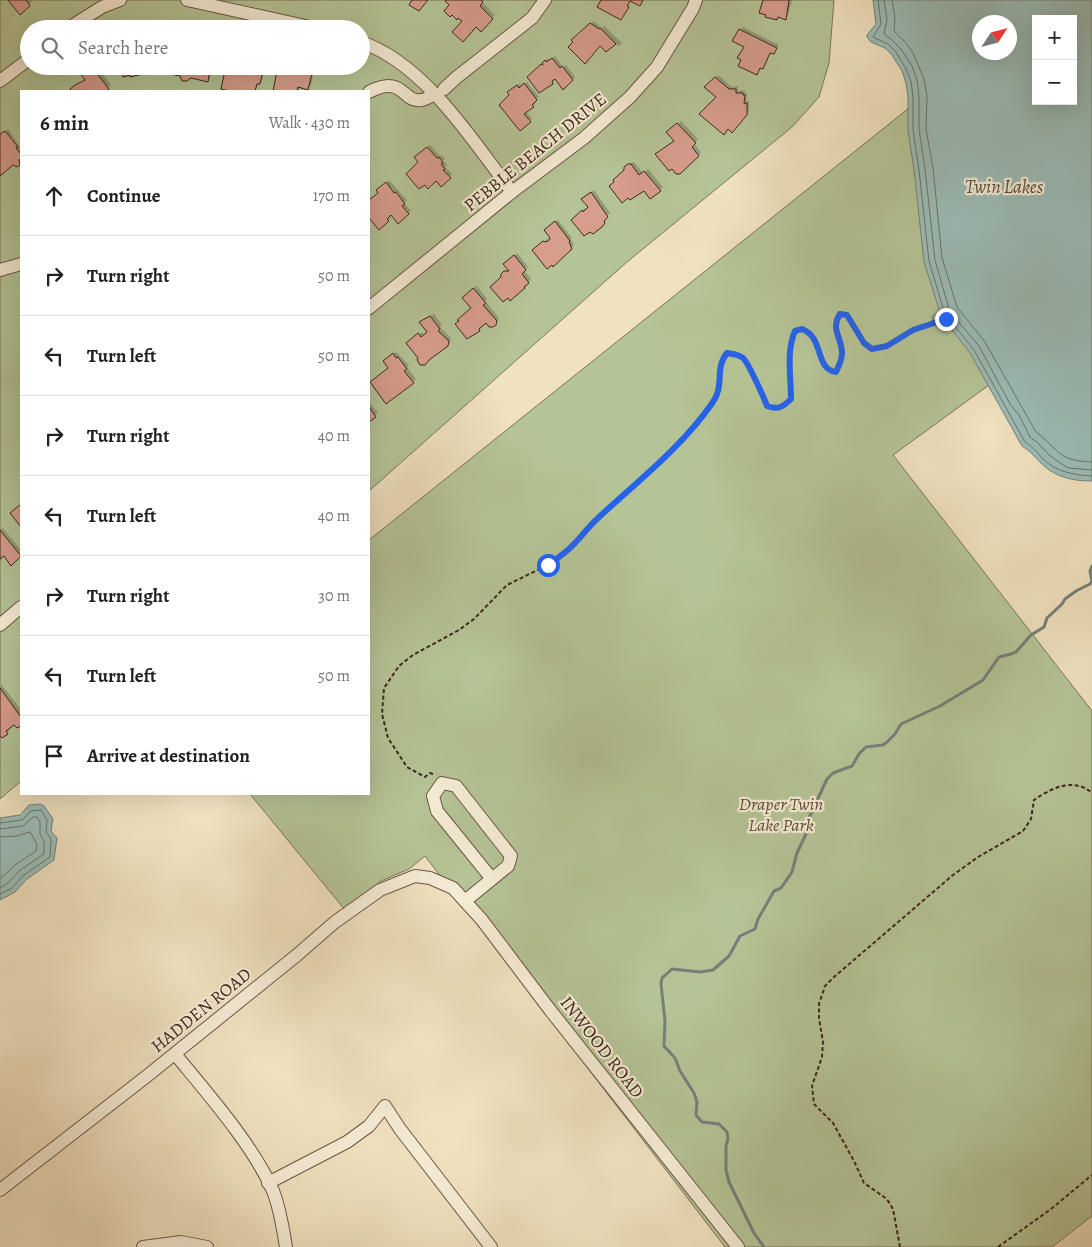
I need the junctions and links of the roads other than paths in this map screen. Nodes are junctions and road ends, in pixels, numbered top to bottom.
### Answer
1 (120, 0) edge
2 (187, 0) edge
3 (545, 0) edge
4 (696, 0) edge
5 (92, 6) edge
6 (77, 20) edge
7 (280, 20) edge
8 (370, 45) edge
9 (20, 65) edge
10 (0, 81) edge
11 (444, 89) dead end
12 (370, 92) edge
13 (433, 96) dead end
14 (512, 192) junction
15 (20, 264) edge
16 (0, 270) edge
17 (370, 307) edge
18 (20, 608) edge
19 (0, 625) edge
20 (430, 878) joint
21 (492, 878) junction
22 (465, 901) junction
23 (175, 1054) junction
24 (268, 1183) junction
25 (0, 1190) edge
26 (286, 1246) edge
27 (143, 1247) edge
28 (207, 1247) edge
29 (273, 1247) edge
30 (491, 1247) edge
31 (738, 1247) edge

1 - 5 street
2 - 7 street
3 - 11 street
4 - 14 street, PEBBLE BEACH DRIVE
5 - 6 street
8 - 14 street
9 - 10 street
12 - 13 street
14 - 17 street, PEBBLE BEACH DRIVE
15 - 16 street
18 - 19 street
20 - 22 street, INWOOD ROAD
20 - 23 street, HADDEN ROAD
21 - 21 street
21 - 22 street
22 - 31 street, INWOOD ROAD
23 - 24 street
23 - 25 street, HADDEN ROAD
24 - 26 street
24 - 30 street
26 - 29 street
27 - 28 street

